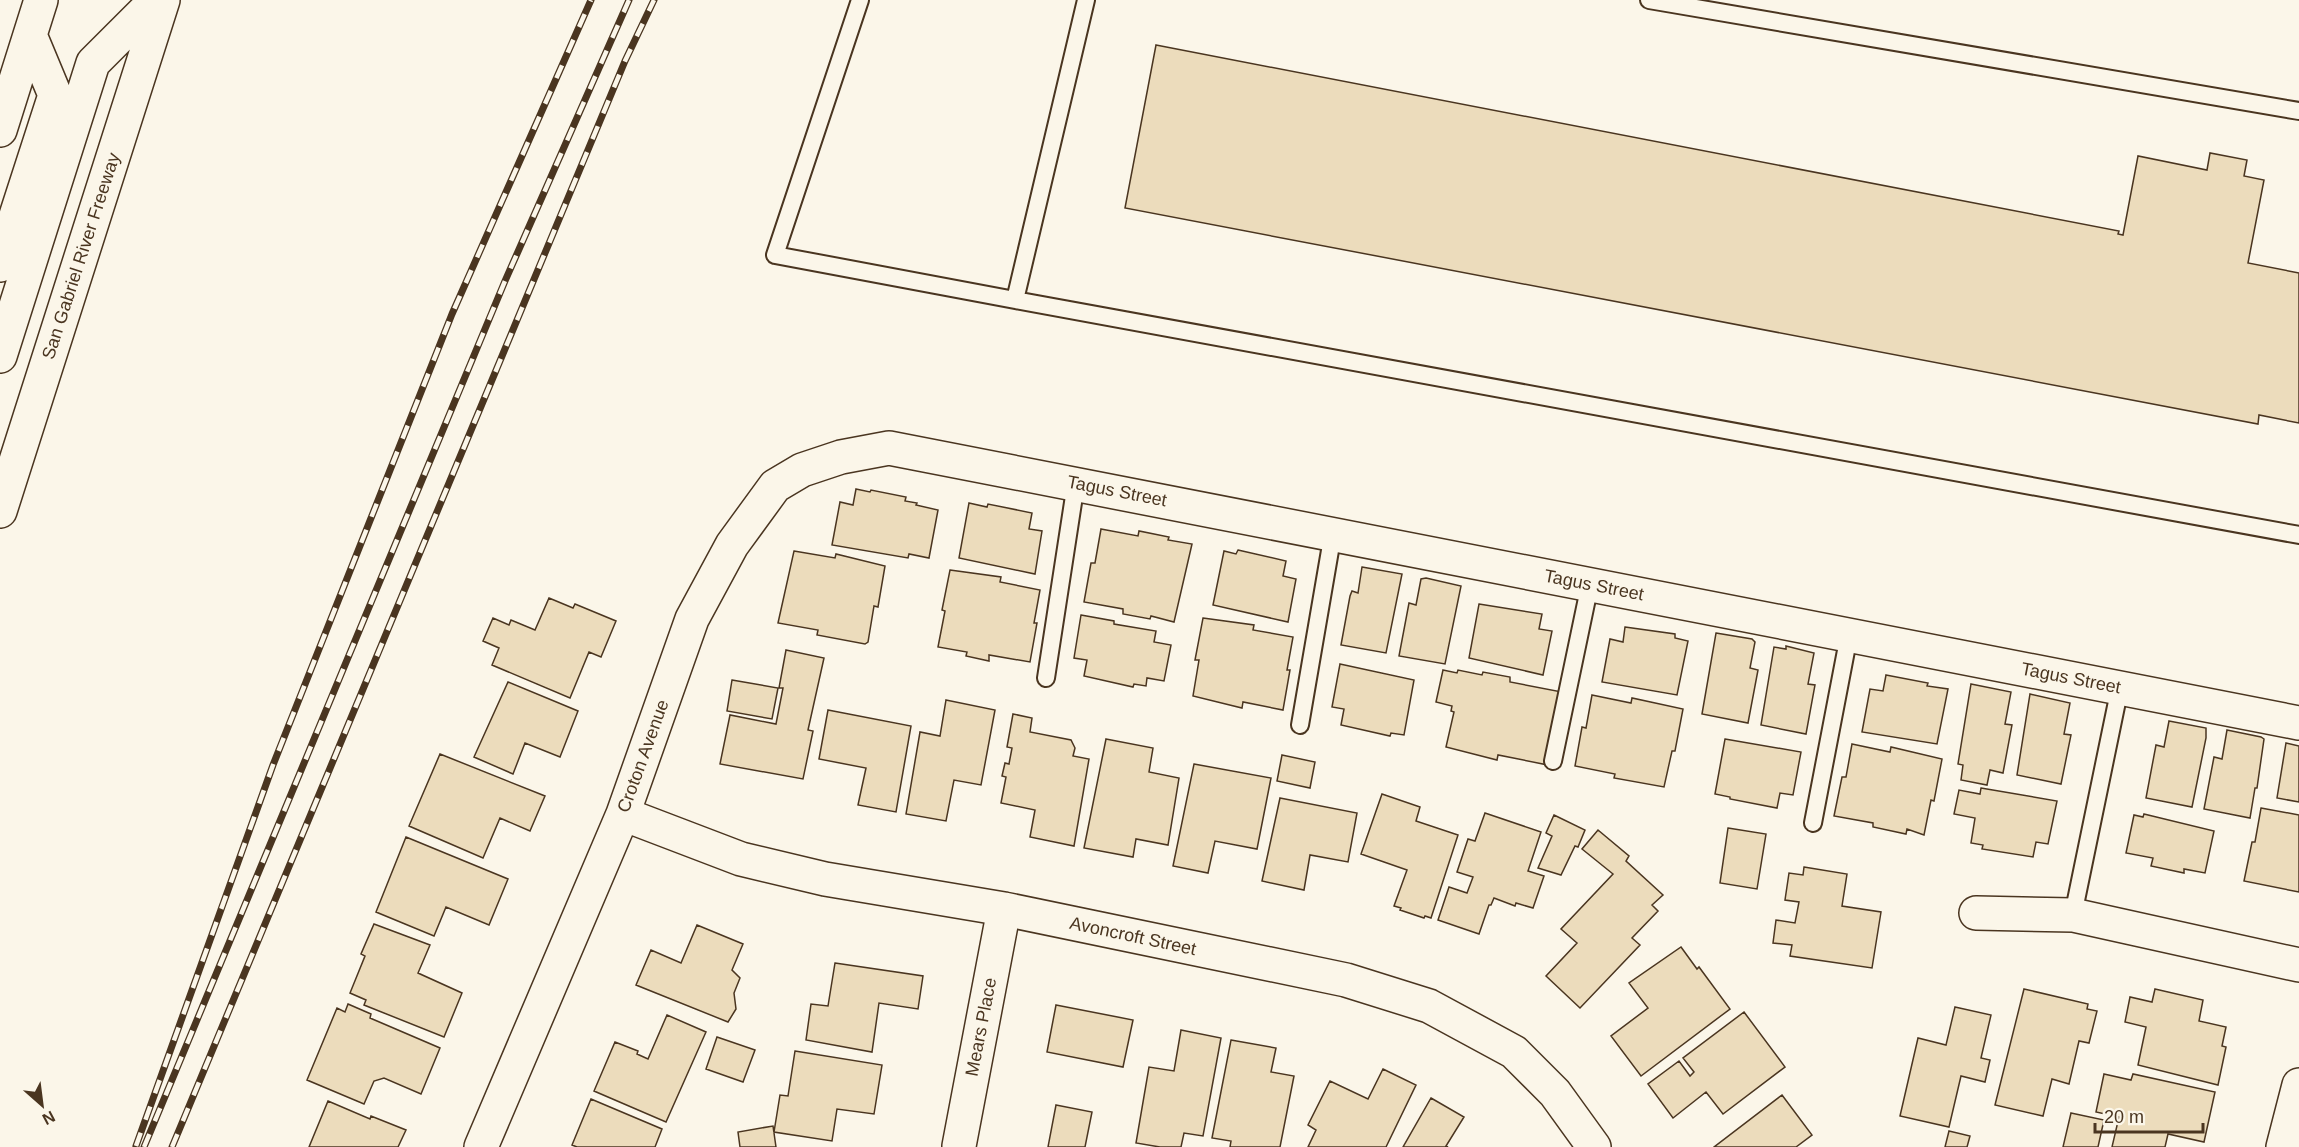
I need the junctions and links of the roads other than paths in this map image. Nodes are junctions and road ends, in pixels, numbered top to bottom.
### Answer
1 (41, 0) edge
2 (156, 0) edge
3 (163, 0) edge
4 (860, 0) edge
5 (1086, 0) edge
6 (1649, 0) edge
7 (30, 35) junction
8 (2299, 111) edge
9 (0, 130) edge
10 (0, 265) edge
11 (1015, 300) junction
12 (0, 356) edge
13 (889, 448) joint
14 (1076, 483) junction
15 (0, 511) edge
16 (1333, 533) junction
17 (2299, 535) edge
18 (1590, 584) junction
19 (1849, 635) junction
20 (1046, 678) dead end
21 (2120, 687) junction
22 (2299, 723) edge
23 (1300, 725) dead end
24 (1553, 761) dead end
25 (622, 814) junction
26 (1813, 823) dead end
27 (1004, 909) junction
28 (1976, 913) dead end
29 (2073, 915) junction
30 (2299, 965) edge
31 (2299, 1085) edge
32 (958, 1146) edge
33 (481, 1147) edge
34 (1594, 1147) edge
35 (2283, 1147) edge

1 - 7 main road
2 - 12 main road
3 - 15 main road, San Gabriel River Freeway
4 - 11 lane
5 - 11 lane
6 - 8 lane
7 - 9 main road
7 - 10 main road
11 - 17 lane
13 - 14 main road, Tagus Street
13 - 25 main road, Croton Avenue
14 - 16 main road, Tagus Street
14 - 20 lane
16 - 18 main road, Tagus Street
16 - 23 lane
18 - 19 main road, Tagus Street
18 - 24 lane
19 - 21 main road, Tagus Street
19 - 26 lane
21 - 22 main road, Tagus Street
21 - 29 lane
25 - 27 main road, Avoncroft Street
25 - 33 main road, Croton Avenue
27 - 32 main road, Mears Place
27 - 34 main road, Avoncroft Street
28 - 29 main road
29 - 30 main road
31 - 35 main road

